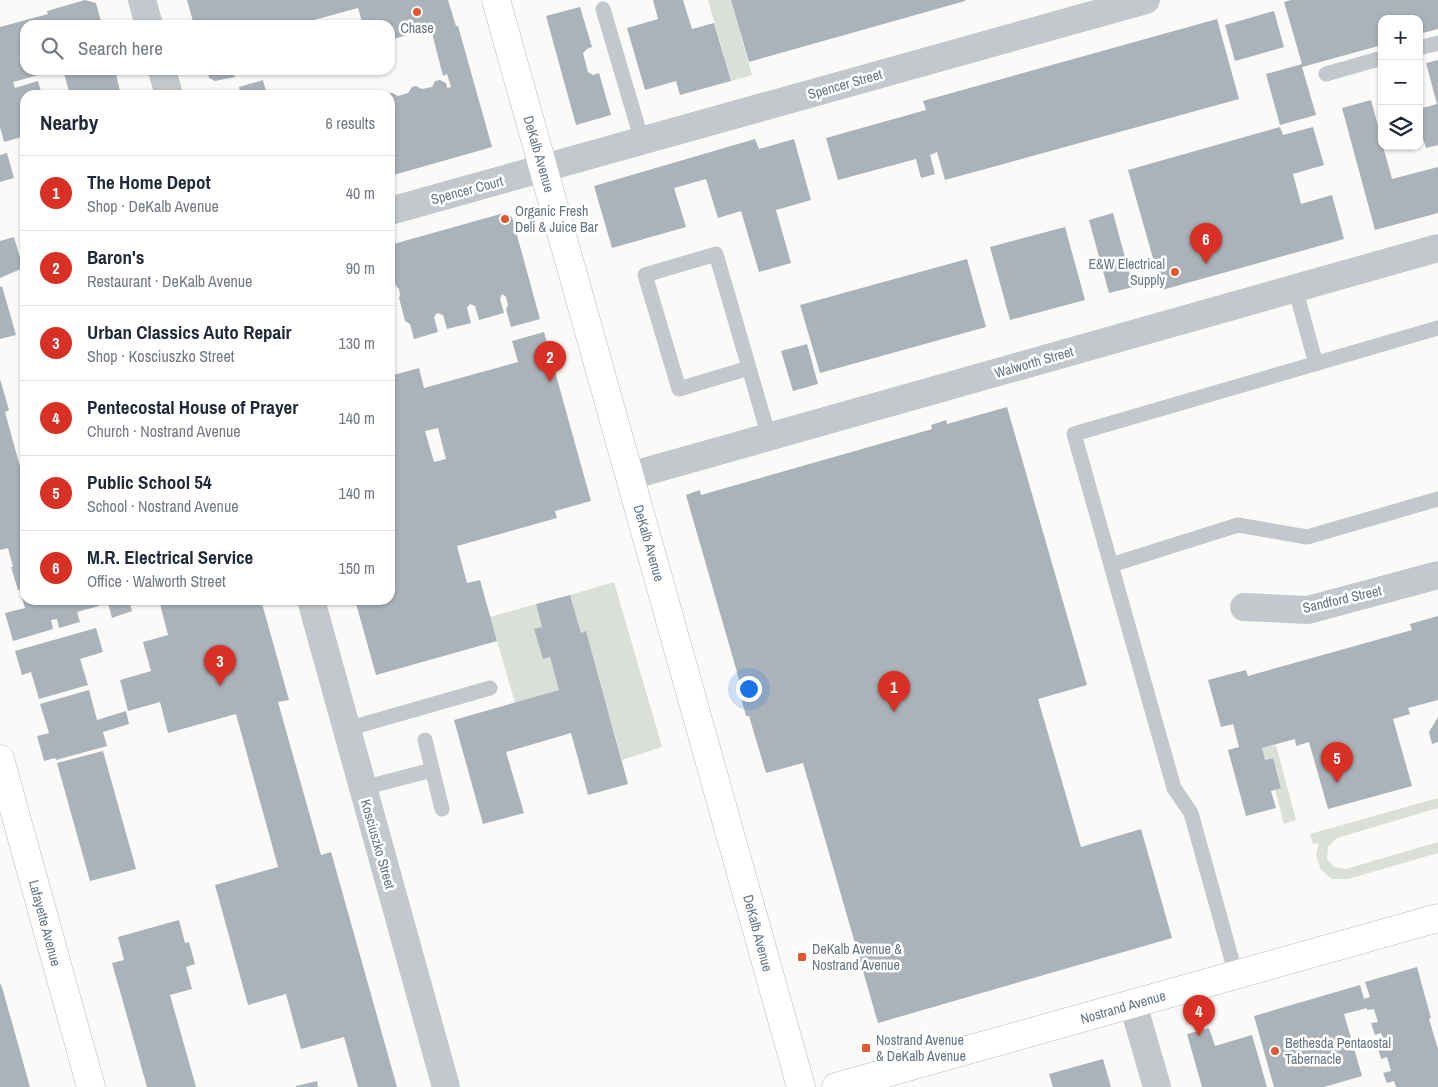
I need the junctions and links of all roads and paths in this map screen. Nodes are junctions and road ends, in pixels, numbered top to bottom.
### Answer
1 (142, 0) edge
2 (496, 0) edge
3 (1146, 0) edge
4 (603, 9) dead end
5 (148, 20) edge
6 (1438, 43) edge
7 (1423, 47) edge
8 (1378, 59) edge
9 (1326, 74) dead end
10 (163, 75) edge
11 (168, 90) edge
12 (642, 141) junction
13 (543, 169) junction
14 (395, 209) edge
15 (1438, 248) edge
16 (1295, 288) junction
17 (1438, 328) edge
18 (1316, 364) junction
19 (749, 368) junction
20 (769, 437) junction
21 (630, 476) junction
22 (1438, 499) edge
23 (1111, 565) junction
24 (1438, 575) edge
25 (312, 605) edge
26 (1244, 608) dead end
27 (490, 688) dead end
28 (346, 729) junction
29 (425, 740) dead end
30 (0, 759) edge
31 (432, 770) junction
32 (363, 788) junction
33 (442, 809) dead end
34 (1438, 918) edge
35 (1236, 975) junction
36 (1134, 1004) junction
37 (91, 1087) edge
38 (446, 1087) edge
39 (801, 1087) edge
40 (836, 1087) edge
41 (1157, 1087) edge

1 - 5 street
2 - 13 main road, DeKalb Avenue
3 - 12 street, Spencer Street
4 - 12 lane
6 - 7 lane
8 - 9 lane
10 - 11 street
12 - 13 street, Spencer Street
13 - 14 street, Spencer Court
13 - 21 main road, DeKalb Avenue
15 - 16 street, Walworth Street
16 - 18 lane
16 - 20 street, Walworth Street
17 - 18 lane
18 - 23 lane
19 - 19 lane
19 - 20 lane
20 - 21 street, Walworth Street
21 - 39 main road, DeKalb Avenue
22 - 23 lane
23 - 35 lane
24 - 26 street, Sandford Street
25 - 28 street, Kosciuszko Street
27 - 28 lane
28 - 32 street, Kosciuszko Street
29 - 31 lane
30 - 37 main road, Lafayette Avenue
31 - 32 lane
31 - 33 lane
32 - 38 street, Kosciuszko Street
34 - 35 main road, Nostrand Avenue
35 - 36 main road, Nostrand Avenue
36 - 40 main road, Nostrand Avenue
36 - 41 street

